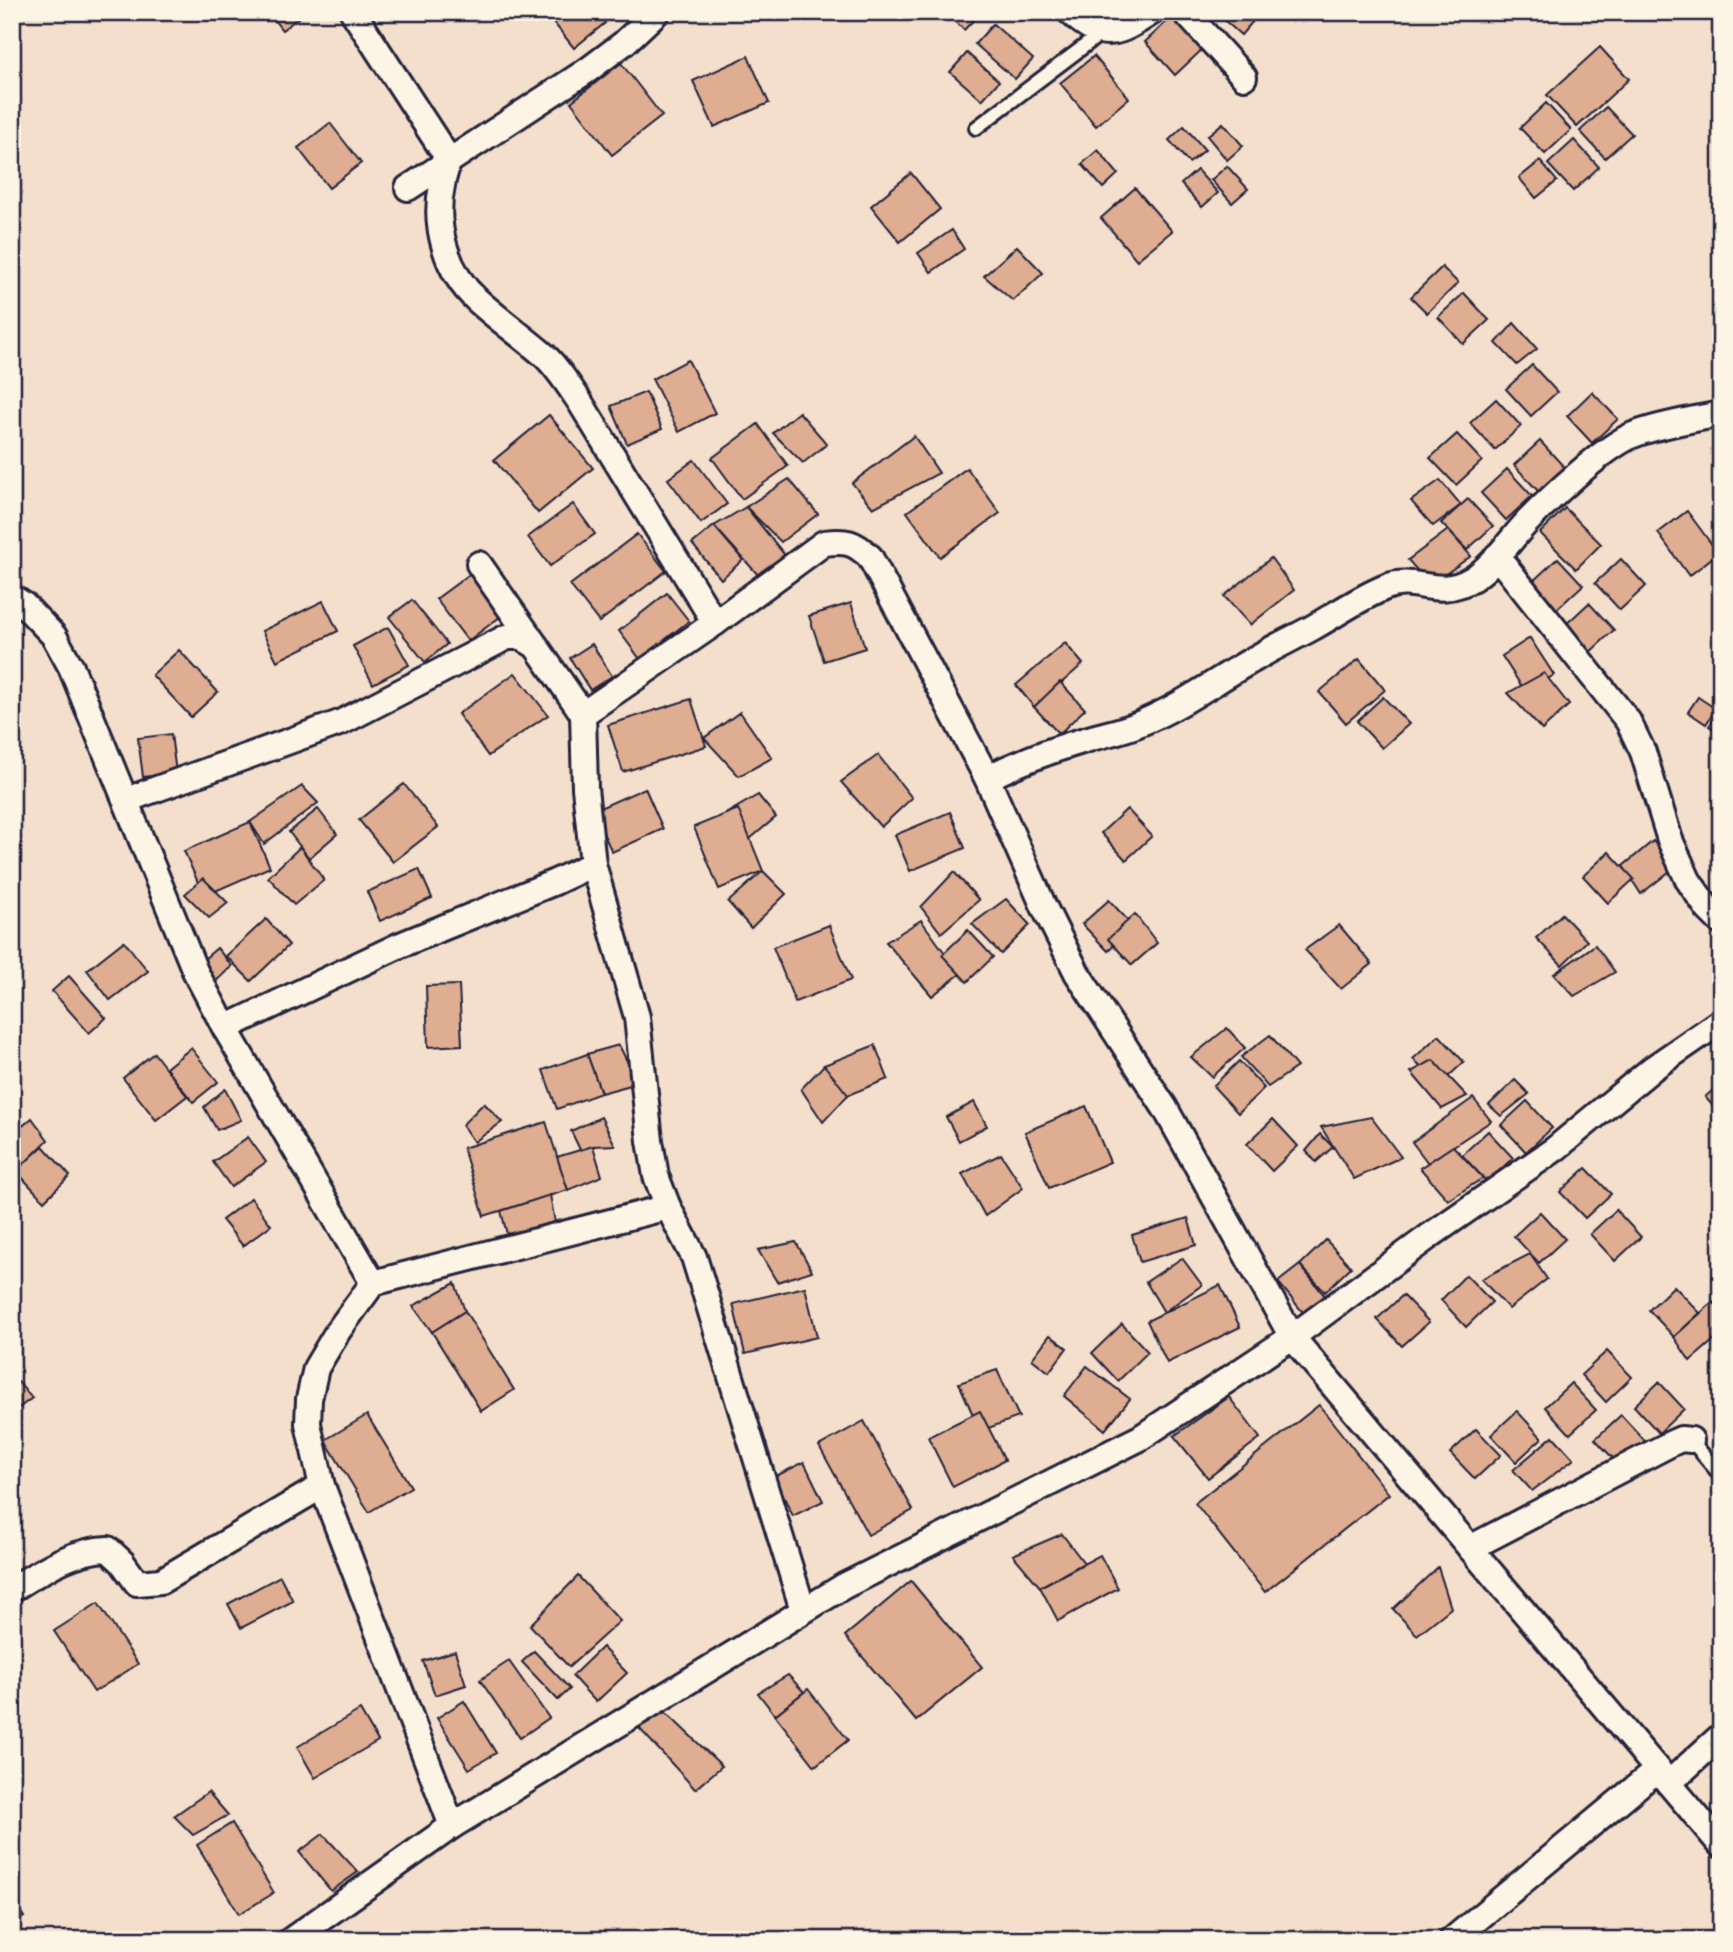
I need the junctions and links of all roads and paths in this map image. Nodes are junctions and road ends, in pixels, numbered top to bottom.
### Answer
1 (353, 12) edge
2 (657, 12) edge
3 (1070, 12) edge
4 (1152, 12) edge
5 (1185, 12) edge
6 (1104, 32) junction
7 (1244, 77) dead end
8 (976, 128) dead end
9 (449, 160) junction
10 (408, 188) dead end
11 (1721, 414) edge
12 (1497, 556) junction
13 (480, 564) dead end
14 (12, 597) edge
15 (715, 623) junction
16 (536, 646) junction
17 (583, 714) junction
18 (987, 778) junction
19 (127, 800) junction
20 (593, 864) junction
21 (1721, 922) edge
22 (1721, 1021) edge
23 (225, 1028) junction
24 (668, 1207) junction
25 (373, 1283) junction
26 (1292, 1337) junction
27 (1691, 1440) joint
28 (1721, 1476) edge
29 (322, 1486) junction
30 (1470, 1548) junction
31 (12, 1589) edge
32 (803, 1610) junction
33 (1721, 1736) edge
34 (1664, 1776) junction
35 (452, 1826) junction
36 (1721, 1845) edge
37 (291, 1940) edge
38 (1452, 1940) edge

1 - 9 street
2 - 9 street
3 - 6 street
4 - 6 street
5 - 7 street
6 - 8 lane
9 - 10 street
9 - 15 street
11 - 12 street
12 - 18 street
12 - 21 street
13 - 16 street
14 - 19 street
15 - 17 street
15 - 18 street
16 - 17 street
16 - 19 street
17 - 20 street
18 - 26 street
19 - 23 street
20 - 23 street
20 - 24 street
22 - 26 street
23 - 25 street
24 - 25 street
24 - 32 street
25 - 29 street
26 - 30 street
26 - 32 street
27 - 28 lane
27 - 30 street
29 - 31 street
29 - 35 street
30 - 34 street
32 - 35 street
33 - 34 street
34 - 36 street
34 - 38 street
35 - 37 street

